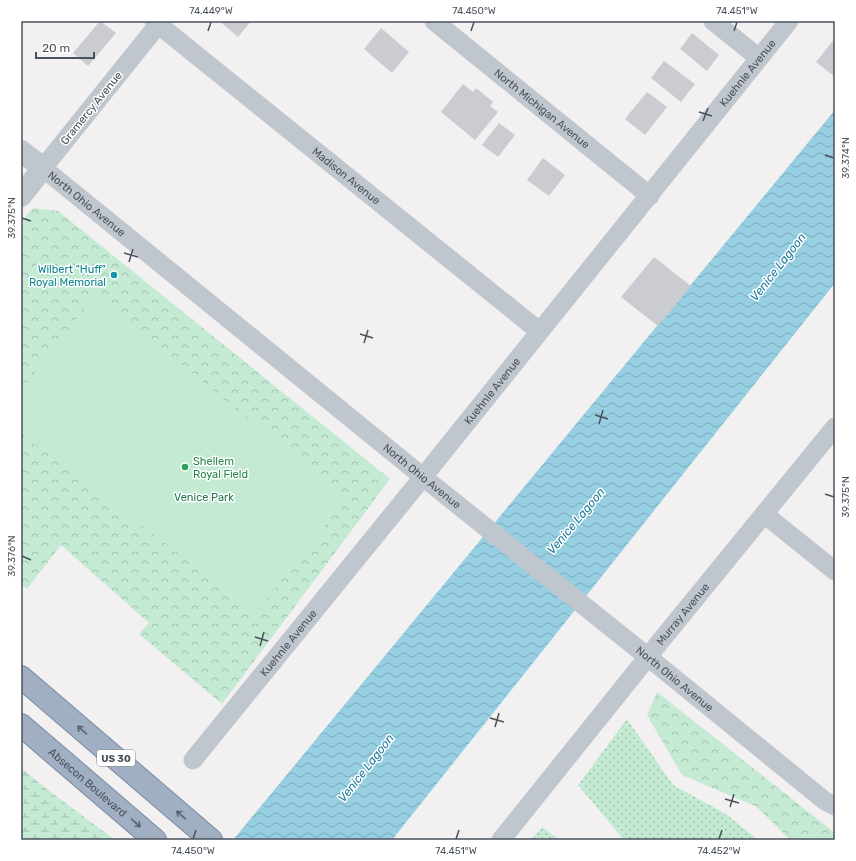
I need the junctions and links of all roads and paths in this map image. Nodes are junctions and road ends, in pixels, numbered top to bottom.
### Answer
1 (434, 21) edge
2 (713, 21) edge
3 (789, 21) edge
4 (158, 22) edge
5 (759, 58) junction
6 (21, 151) edge
7 (43, 168) junction
8 (21, 196) edge
9 (650, 196) junction
10 (540, 331) junction
11 (835, 426) edge
12 (423, 477) junction
13 (764, 514) junction
14 (835, 571) edge
15 (648, 657) junction
16 (21, 677) edge
17 (21, 725) edge
18 (193, 760) dead end
19 (830, 803) edge
20 (155, 840) edge
21 (211, 840) edge
22 (501, 840) edge

1 - 9 street, North Michigan Avenue
2 - 5 street
3 - 5 street, Kuehnle Avenue
4 - 7 street, Gramercy Avenue
4 - 10 street, Madison Avenue
5 - 9 street, Kuehnle Avenue
6 - 7 street, North Ohio Avenue
7 - 8 street, Gramercy Avenue
7 - 12 street, North Ohio Avenue
9 - 10 street, Kuehnle Avenue
10 - 12 street, Kuehnle Avenue
11 - 13 street, Murray Avenue
12 - 15 street, North Ohio Avenue
12 - 18 street, Kuehnle Avenue
13 - 14 street
13 - 15 street, Murray Avenue
15 - 19 street, North Ohio Avenue
15 - 22 street, Murray Avenue
21 -> 16 highway, US 30
17 -> 20 highway, Absecon Boulevard

